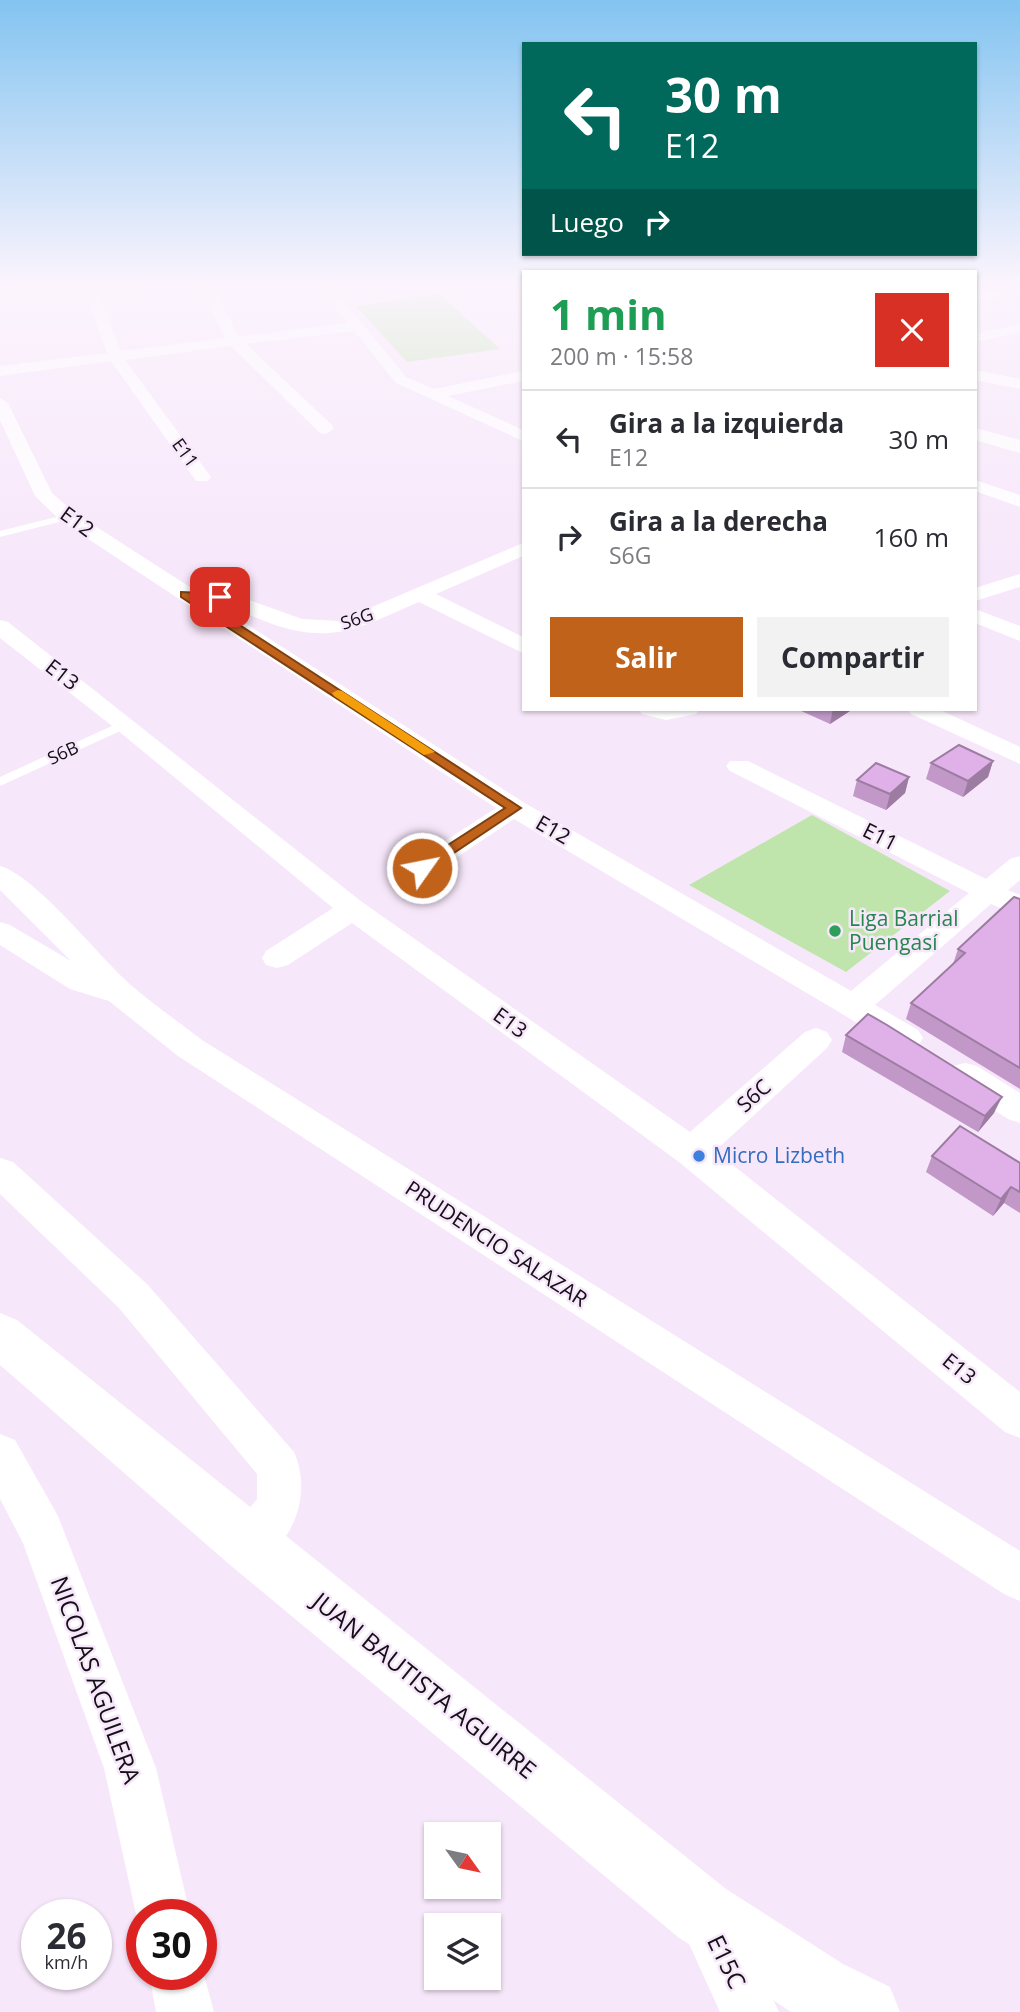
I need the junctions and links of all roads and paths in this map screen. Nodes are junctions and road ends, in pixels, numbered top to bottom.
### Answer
1 (132, 378) edge
2 (273, 378) edge
3 (399, 378) edge
4 (514, 378) edge
5 (989, 378) edge
6 (1020, 384) edge
7 (429, 395) junction
8 (0, 403) edge
9 (977, 421) edge
10 (326, 429) dead end
11 (1020, 433) edge
12 (977, 435) edge
13 (522, 436) edge
14 (1020, 447) edge
15 (202, 477) dead end
16 (977, 486) edge
17 (1020, 501) edge
18 (68, 517) junction
19 (0, 534) edge
20 (522, 549) edge
21 (1020, 580) edge
22 (184, 594) junction
23 (421, 594) junction
24 (977, 594) edge
25 (977, 616) edge
26 (0, 627) edge
27 (1020, 634) edge
28 (522, 645) edge
29 (923, 711) edge
30 (125, 724) junction
31 (1020, 756) edge
32 (739, 766) dead end
33 (0, 782) edge
34 (514, 808) junction
35 (1020, 864) edge
36 (422, 868) dead end
37 (0, 875) edge
38 (988, 891) junction
39 (1020, 907) edge
40 (352, 909) junction
41 (0, 932) edge
42 (277, 958) dead end
43 (120, 993) junction
44 (854, 1005) junction
45 (816, 1040) dead end
46 (1020, 1110) edge
47 (691, 1152) junction
48 (0, 1172) edge
49 (0, 1335) edge
50 (1020, 1418) edge
51 (0, 1455) edge
52 (249, 1544) junction
53 (1020, 1578) edge
54 (160, 1899) edge
55 (702, 1913) junction
56 (180, 1990) edge
57 (185, 2012) edge
58 (750, 2012) edge
59 (865, 2012) edge

1 - 15 street, E11
2 - 10 street
3 - 7 street
4 - 7 street
5 - 6 street
7 - 13 street
8 - 18 street, E12
9 - 11 main road
12 - 14 main road
16 - 17 street
18 - 19 lane
18 - 22 street, E12
20 - 23 street, S6G
21 - 24 street
22 - 23 street, S6G
22 - 34 street, E12
23 - 28 street
25 - 27 street
26 - 30 street, E13
29 - 31 street
30 - 33 lane, S6B
30 - 40 street, E13
32 - 38 street, E11
34 - 36 street
34 - 44 street, E12
35 - 38 street
37 - 43 street, PRUDENCIO SALAZAR
38 - 39 street, E11
38 - 44 street
40 - 42 street
40 - 47 street, E13
41 - 43 street
43 - 53 street, PRUDENCIO SALAZAR
44 - 46 street, E12
45 - 47 street, S6C
47 - 50 street, E13
48 - 52 street
49 - 52 main road, JUAN BAUTISTA AGUIRRE
51 - 54 street, NICOLAS AGUILERA
52 - 55 main road, JUAN BAUTISTA AGUIRRE
55 - 58 street, E15C
55 - 59 main road, JUAN BAUTISTA AGUIRRE
56 - 57 street

